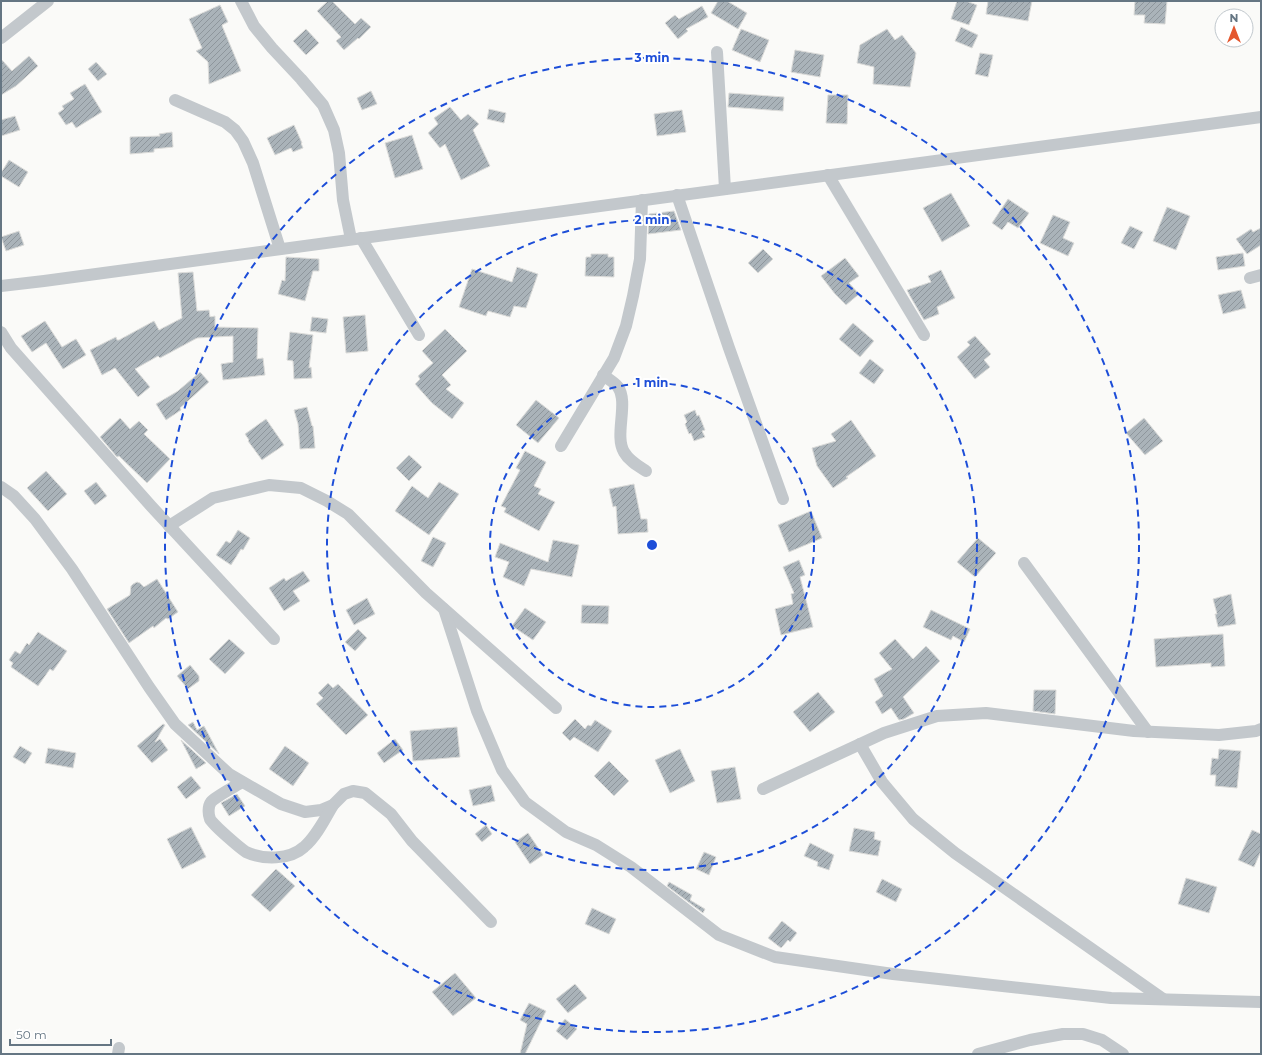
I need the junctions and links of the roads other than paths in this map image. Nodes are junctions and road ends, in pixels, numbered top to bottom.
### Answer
1 (48, 1) edge
2 (241, 1) edge
3 (1, 38) edge
4 (717, 52) dead end
5 (175, 100) dead end
6 (1261, 116) edge
7 (828, 175) junction
8 (725, 188) junction
9 (677, 195) junction
10 (642, 200) junction
11 (356, 239) junction
12 (280, 249) junction
13 (1, 286) edge
14 (1, 332) edge
15 (419, 335) dead end
16 (924, 335) dead end
17 (603, 376) junction
18 (561, 446) dead end
19 (646, 471) dead end
20 (1, 487) edge
21 (783, 499) dead end
22 (169, 526) junction
23 (1024, 563) dead end
24 (444, 609) junction
25 (274, 639) dead end
26 (556, 708) dead end
27 (1261, 729) edge
28 (1148, 732) junction
29 (860, 744) junction
30 (242, 782) junction
31 (763, 789) dead end
32 (333, 805) junction
33 (491, 922) dead end
34 (1163, 999) junction
35 (1261, 1002) edge
36 (978, 1054) edge
37 (1123, 1054) edge

1 - 3 street
2 - 11 street
4 - 8 street
5 - 12 street
6 - 7 street
7 - 8 street
7 - 16 street
8 - 9 street
9 - 10 street
9 - 21 street
10 - 11 street
10 - 17 street
11 - 12 street
11 - 15 street
12 - 13 street
14 - 22 street
17 - 18 street
17 - 19 street
20 - 30 street
22 - 24 street
22 - 25 street
23 - 28 street
24 - 26 street
24 - 34 street
27 - 28 street
28 - 29 street
29 - 31 street
29 - 34 street
30 - 32 street
30 - 32 street
32 - 33 street
34 - 35 street
36 - 37 street

